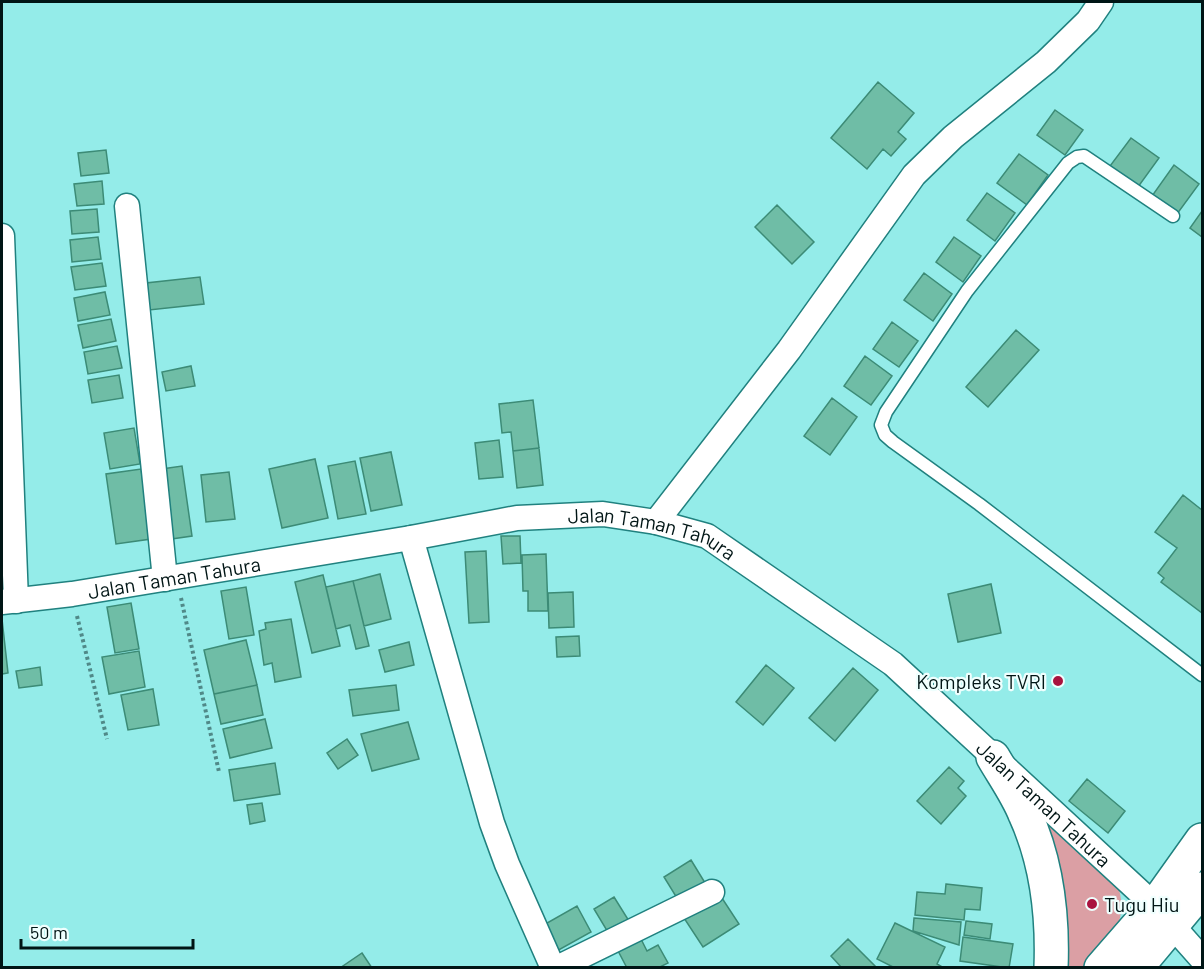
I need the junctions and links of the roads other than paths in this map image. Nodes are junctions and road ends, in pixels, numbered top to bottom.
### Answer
1 (1101, 2) edge
2 (126, 206) dead end
3 (1173, 216) dead end
4 (2, 236) edge
5 (656, 522) junction
6 (411, 538) junction
7 (170, 578) junction
8 (9, 602) edge
9 (1203, 675) edge
10 (993, 757) junction
11 (1203, 840) edge
12 (1203, 889) edge
13 (712, 892) dead end
14 (1164, 915) junction
15 (1203, 959) edge
16 (555, 968) edge
17 (1052, 968) edge
18 (1101, 968) edge
19 (1136, 968) edge

1 - 5 street
2 - 7 street
3 - 9 lane
4 - 8 street
5 - 6 street, Jalan Taman Tahura
5 - 10 street, Jalan Taman Tahura
6 - 7 street, Jalan Taman Tahura
6 - 16 street
7 - 8 street, Jalan Taman Tahura
10 - 14 street, Jalan Taman Tahura
10 - 17 highway
11 - 14 highway
12 - 14 highway
13 - 16 street
14 - 15 street, Jalan Taman Tahura
14 - 18 highway
14 - 19 highway

